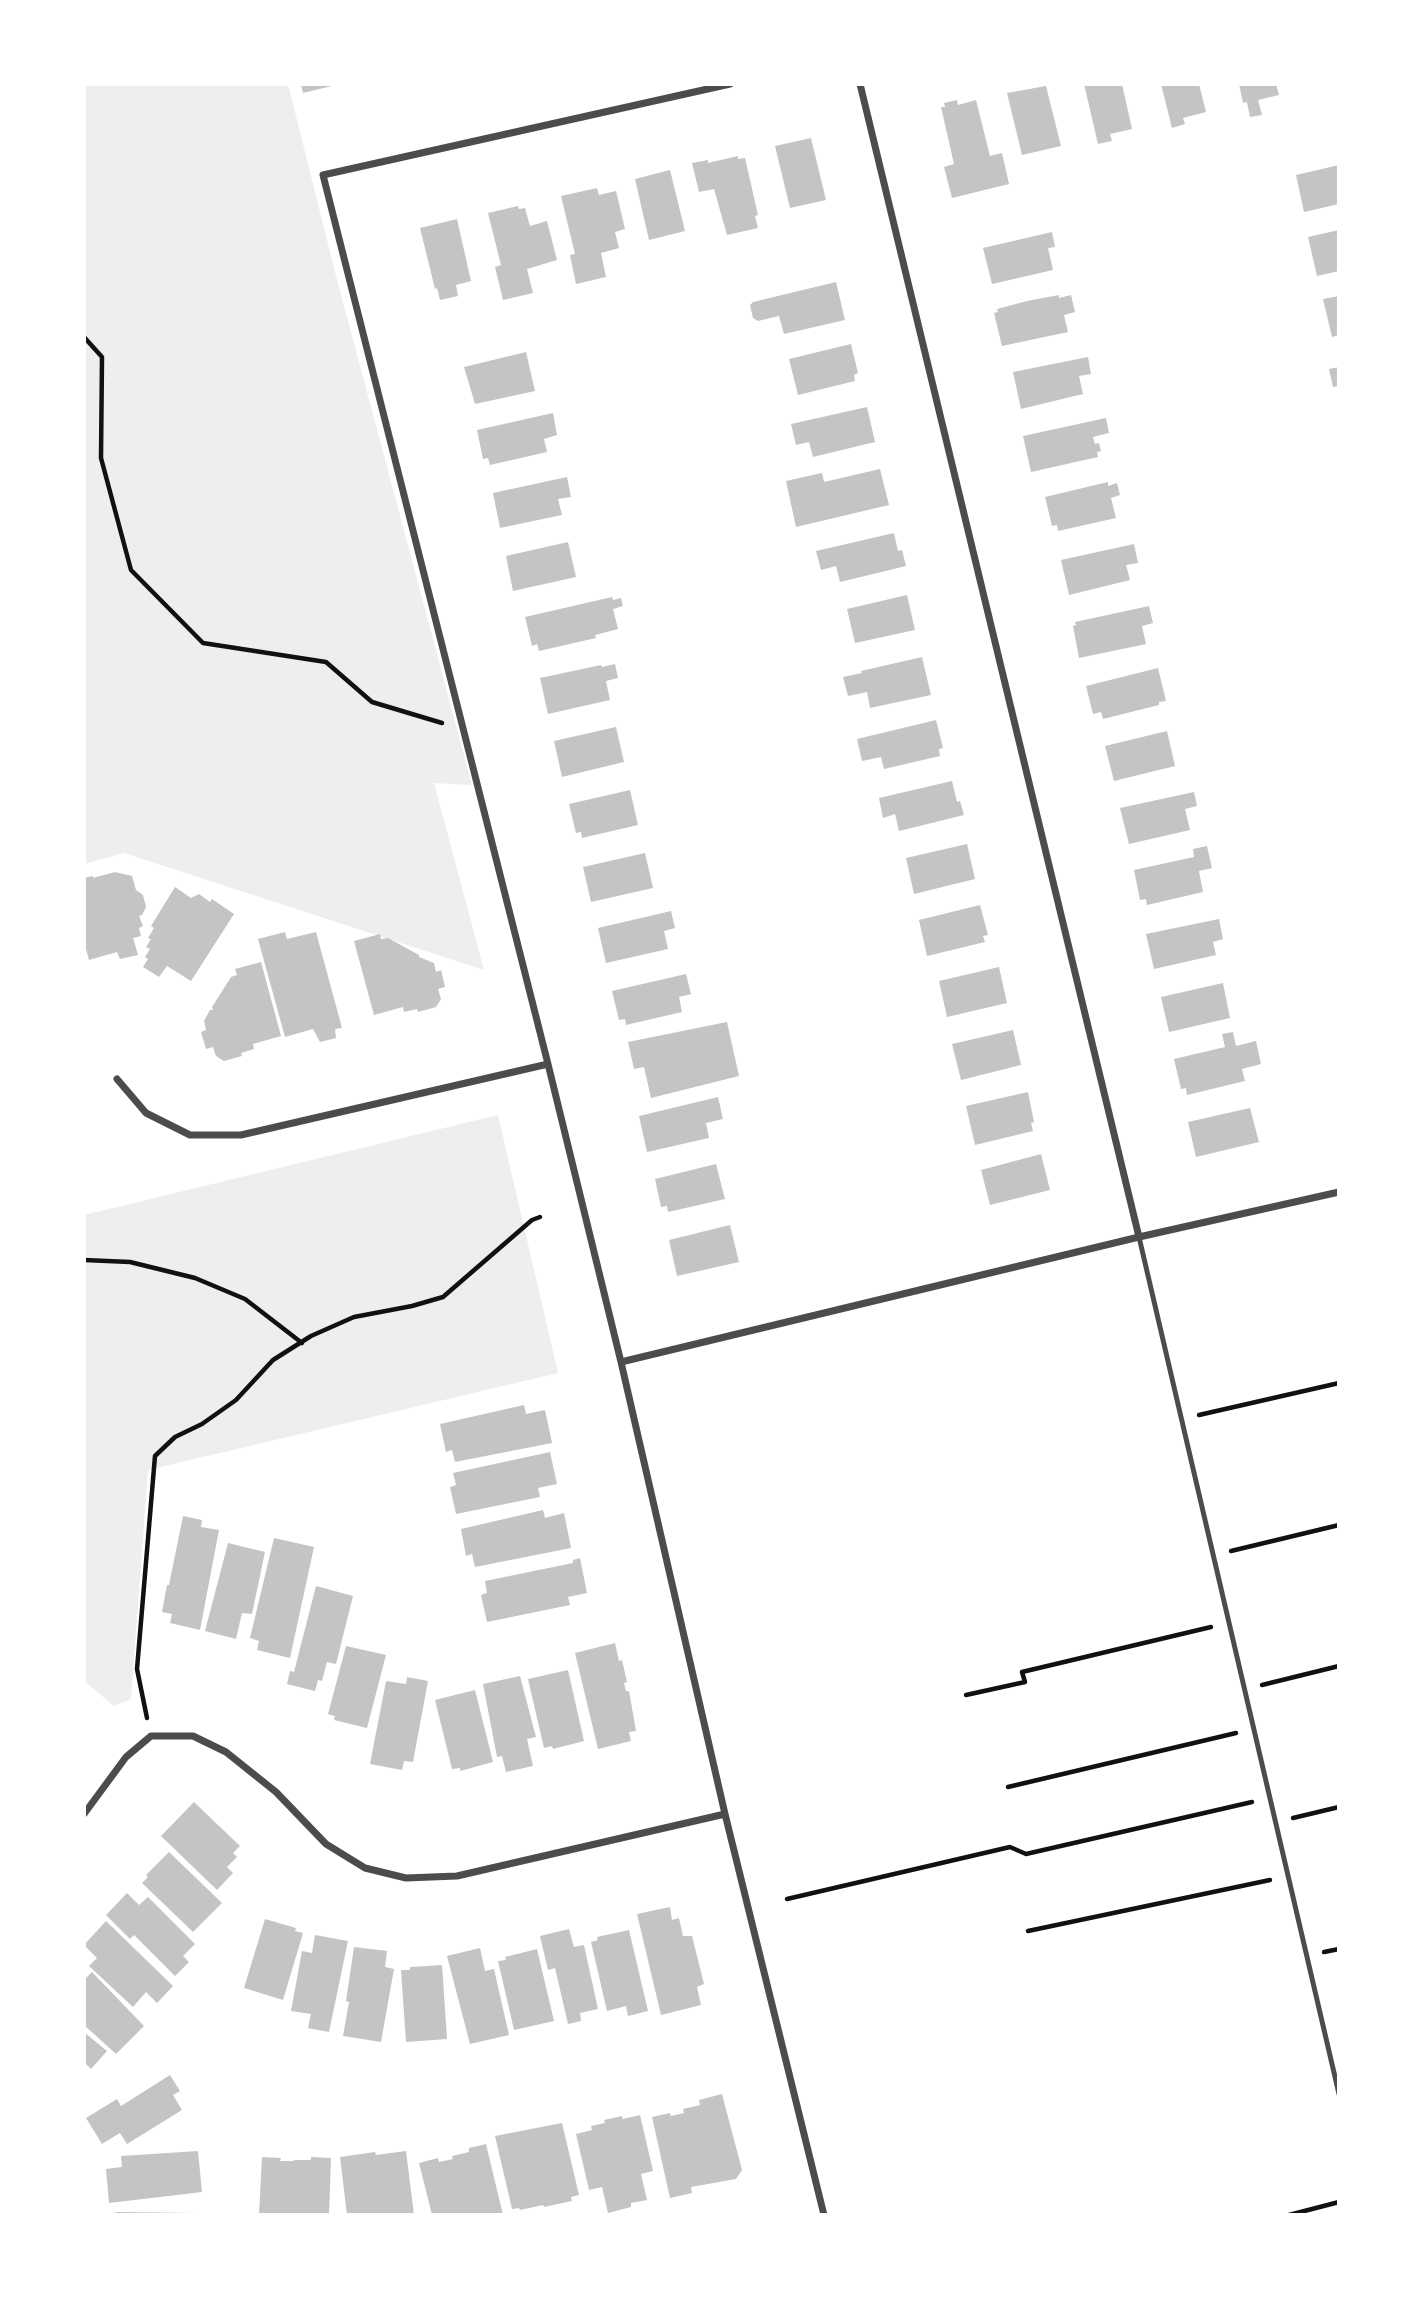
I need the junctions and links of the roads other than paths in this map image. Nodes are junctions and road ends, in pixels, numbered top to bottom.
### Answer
1 (730, 84) edge
2 (860, 84) edge
3 (548, 1064) junction
4 (117, 1079) dead end
5 (1339, 1192) edge
6 (1139, 1237) junction
7 (621, 1362) junction
8 (84, 1814) edge
9 (725, 1814) junction
10 (1339, 2094) edge
11 (824, 2215) edge

1 - 3 street
2 - 6 street
3 - 4 street
3 - 7 street
5 - 6 street
6 - 7 street
6 - 10 lane
7 - 9 street
8 - 9 street
9 - 11 street

